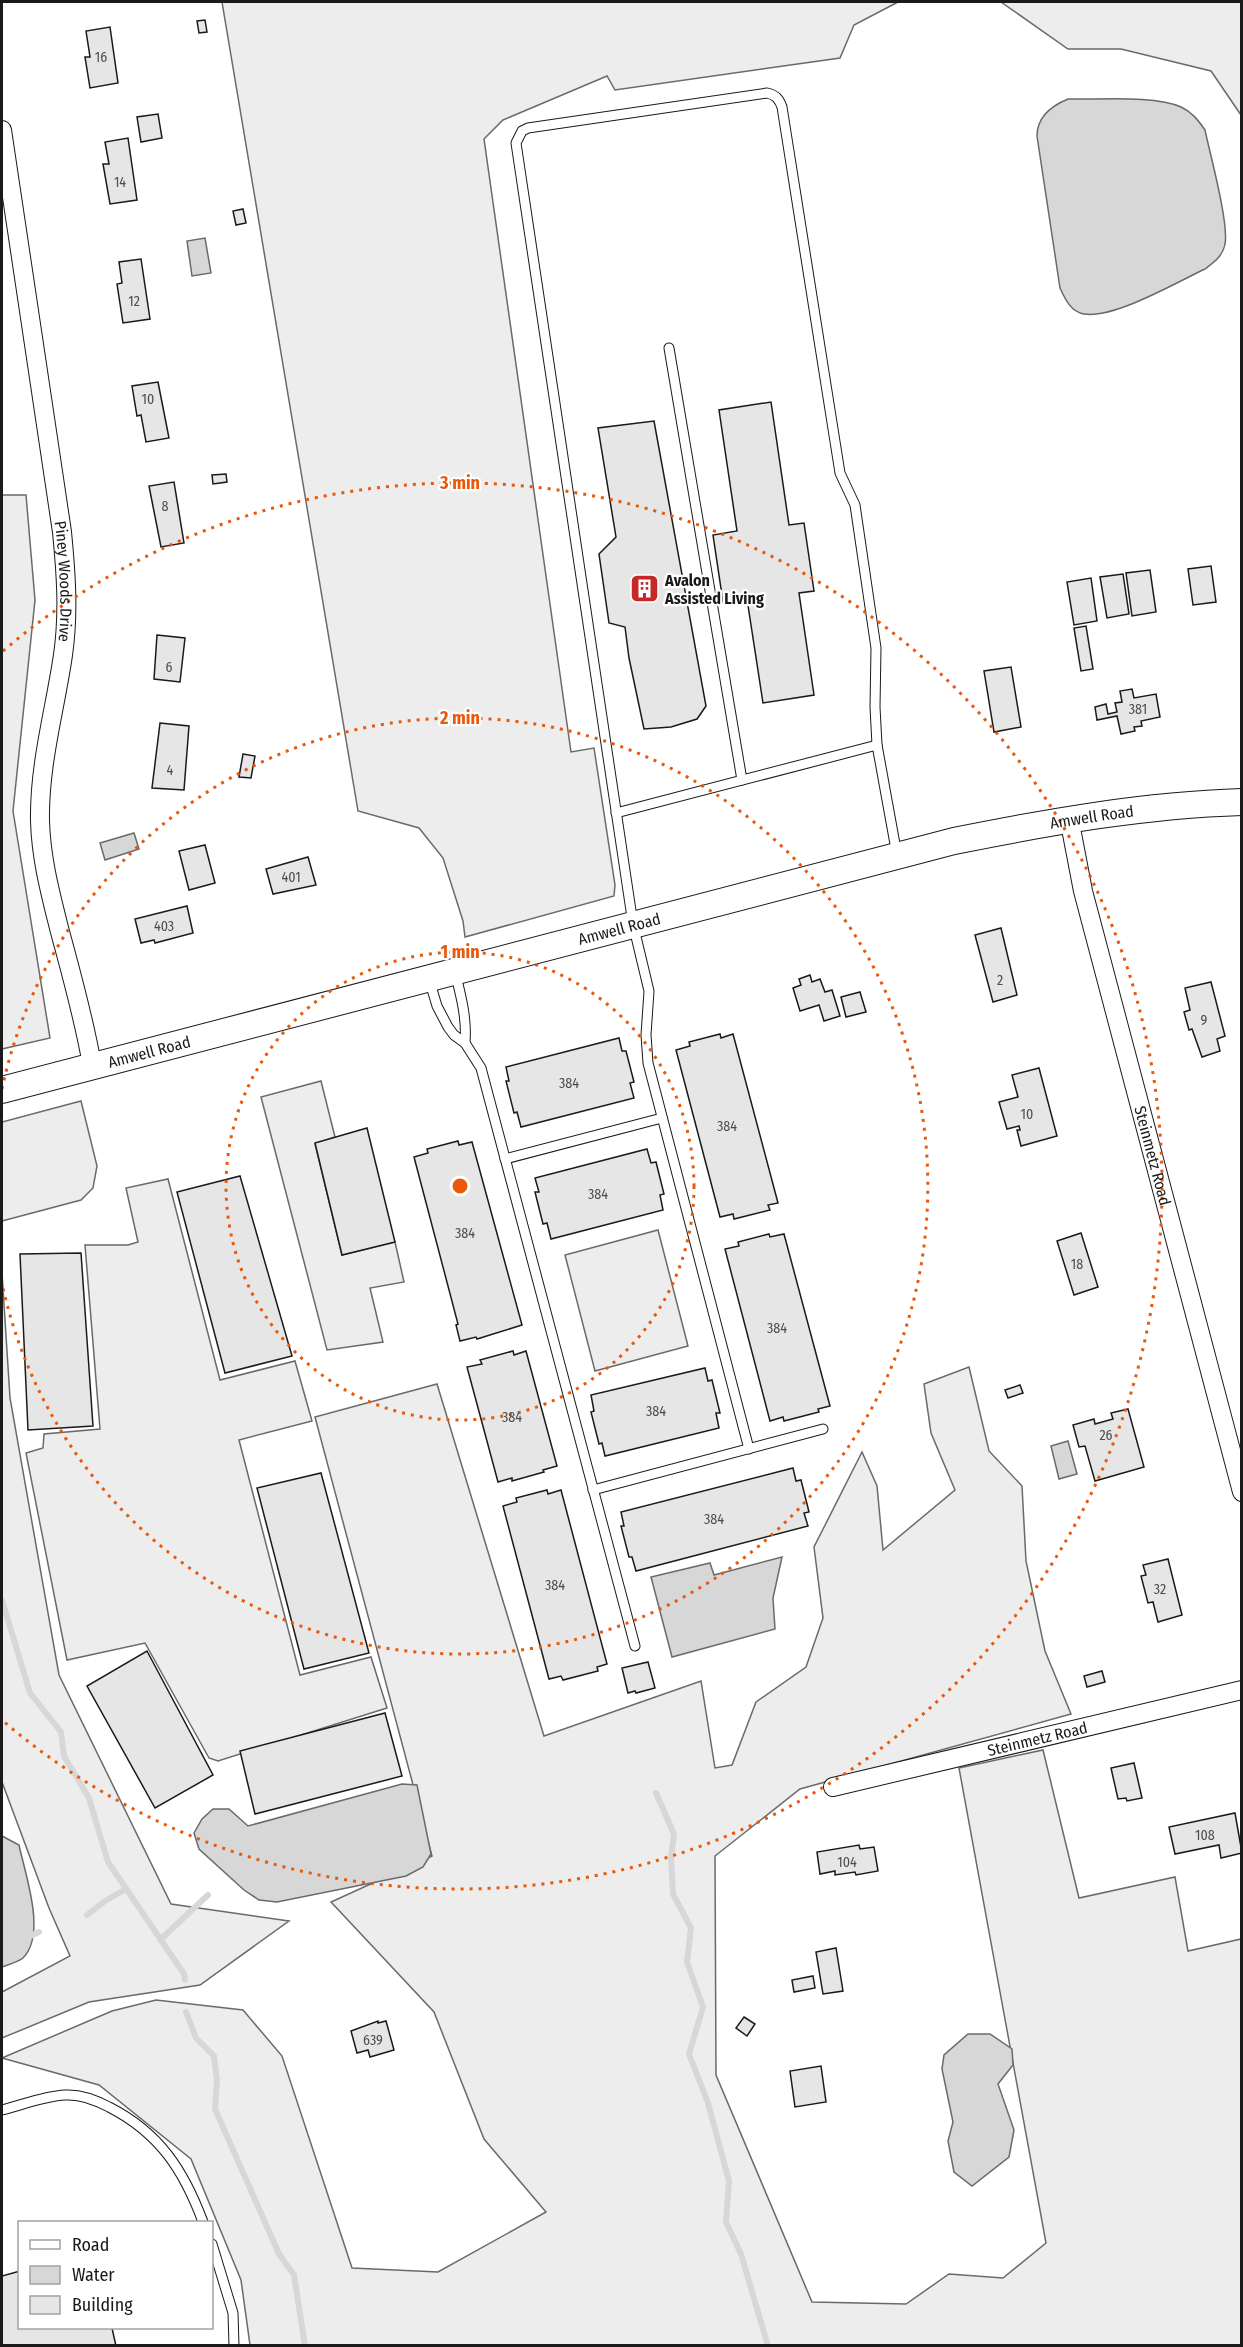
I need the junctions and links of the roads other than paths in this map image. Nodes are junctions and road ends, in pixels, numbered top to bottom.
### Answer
1 (2, 130) edge
2 (669, 348) dead end
3 (877, 745) junction
4 (742, 780) junction
5 (1242, 802) edge
6 (616, 813) junction
7 (1069, 818) junction
8 (897, 855) junction
9 (633, 924) junction
10 (454, 971) junction
11 (429, 978) junction
12 (465, 1043) junction
13 (92, 1065) junction
14 (2, 1090) edge
15 (662, 1118) junction
16 (505, 1159) junction
17 (823, 1429) dead end
18 (749, 1449) junction
19 (593, 1490) junction
20 (1242, 1492) edge
21 (634, 1646) dead end
22 (1242, 1690) edge
23 (832, 1787) dead end
24 (2, 2110) edge
25 (203, 2221) edge
26 (213, 2247) edge
27 (234, 2346) edge

1 - 13 street, Piney Woods Drive
2 - 4 lane
3 - 4 lane
3 - 6 lane
3 - 8 lane
4 - 6 lane
5 - 7 main road, Amwell Road
6 - 9 lane
7 - 8 main road, Amwell Road
7 - 20 street, Steinmetz Road
8 - 9 main road, Amwell Road
9 - 10 main road, Amwell Road
9 - 15 lane
10 - 11 main road, Amwell Road
10 - 12 lane
11 - 12 lane
11 - 13 main road, Amwell Road
12 - 16 lane
13 - 14 main road, Amwell Road
15 - 16 lane
15 - 18 lane
16 - 19 lane
17 - 18 lane
18 - 19 lane
19 - 21 lane
22 - 23 street, Steinmetz Road
24 - 25 lane
26 - 27 lane

